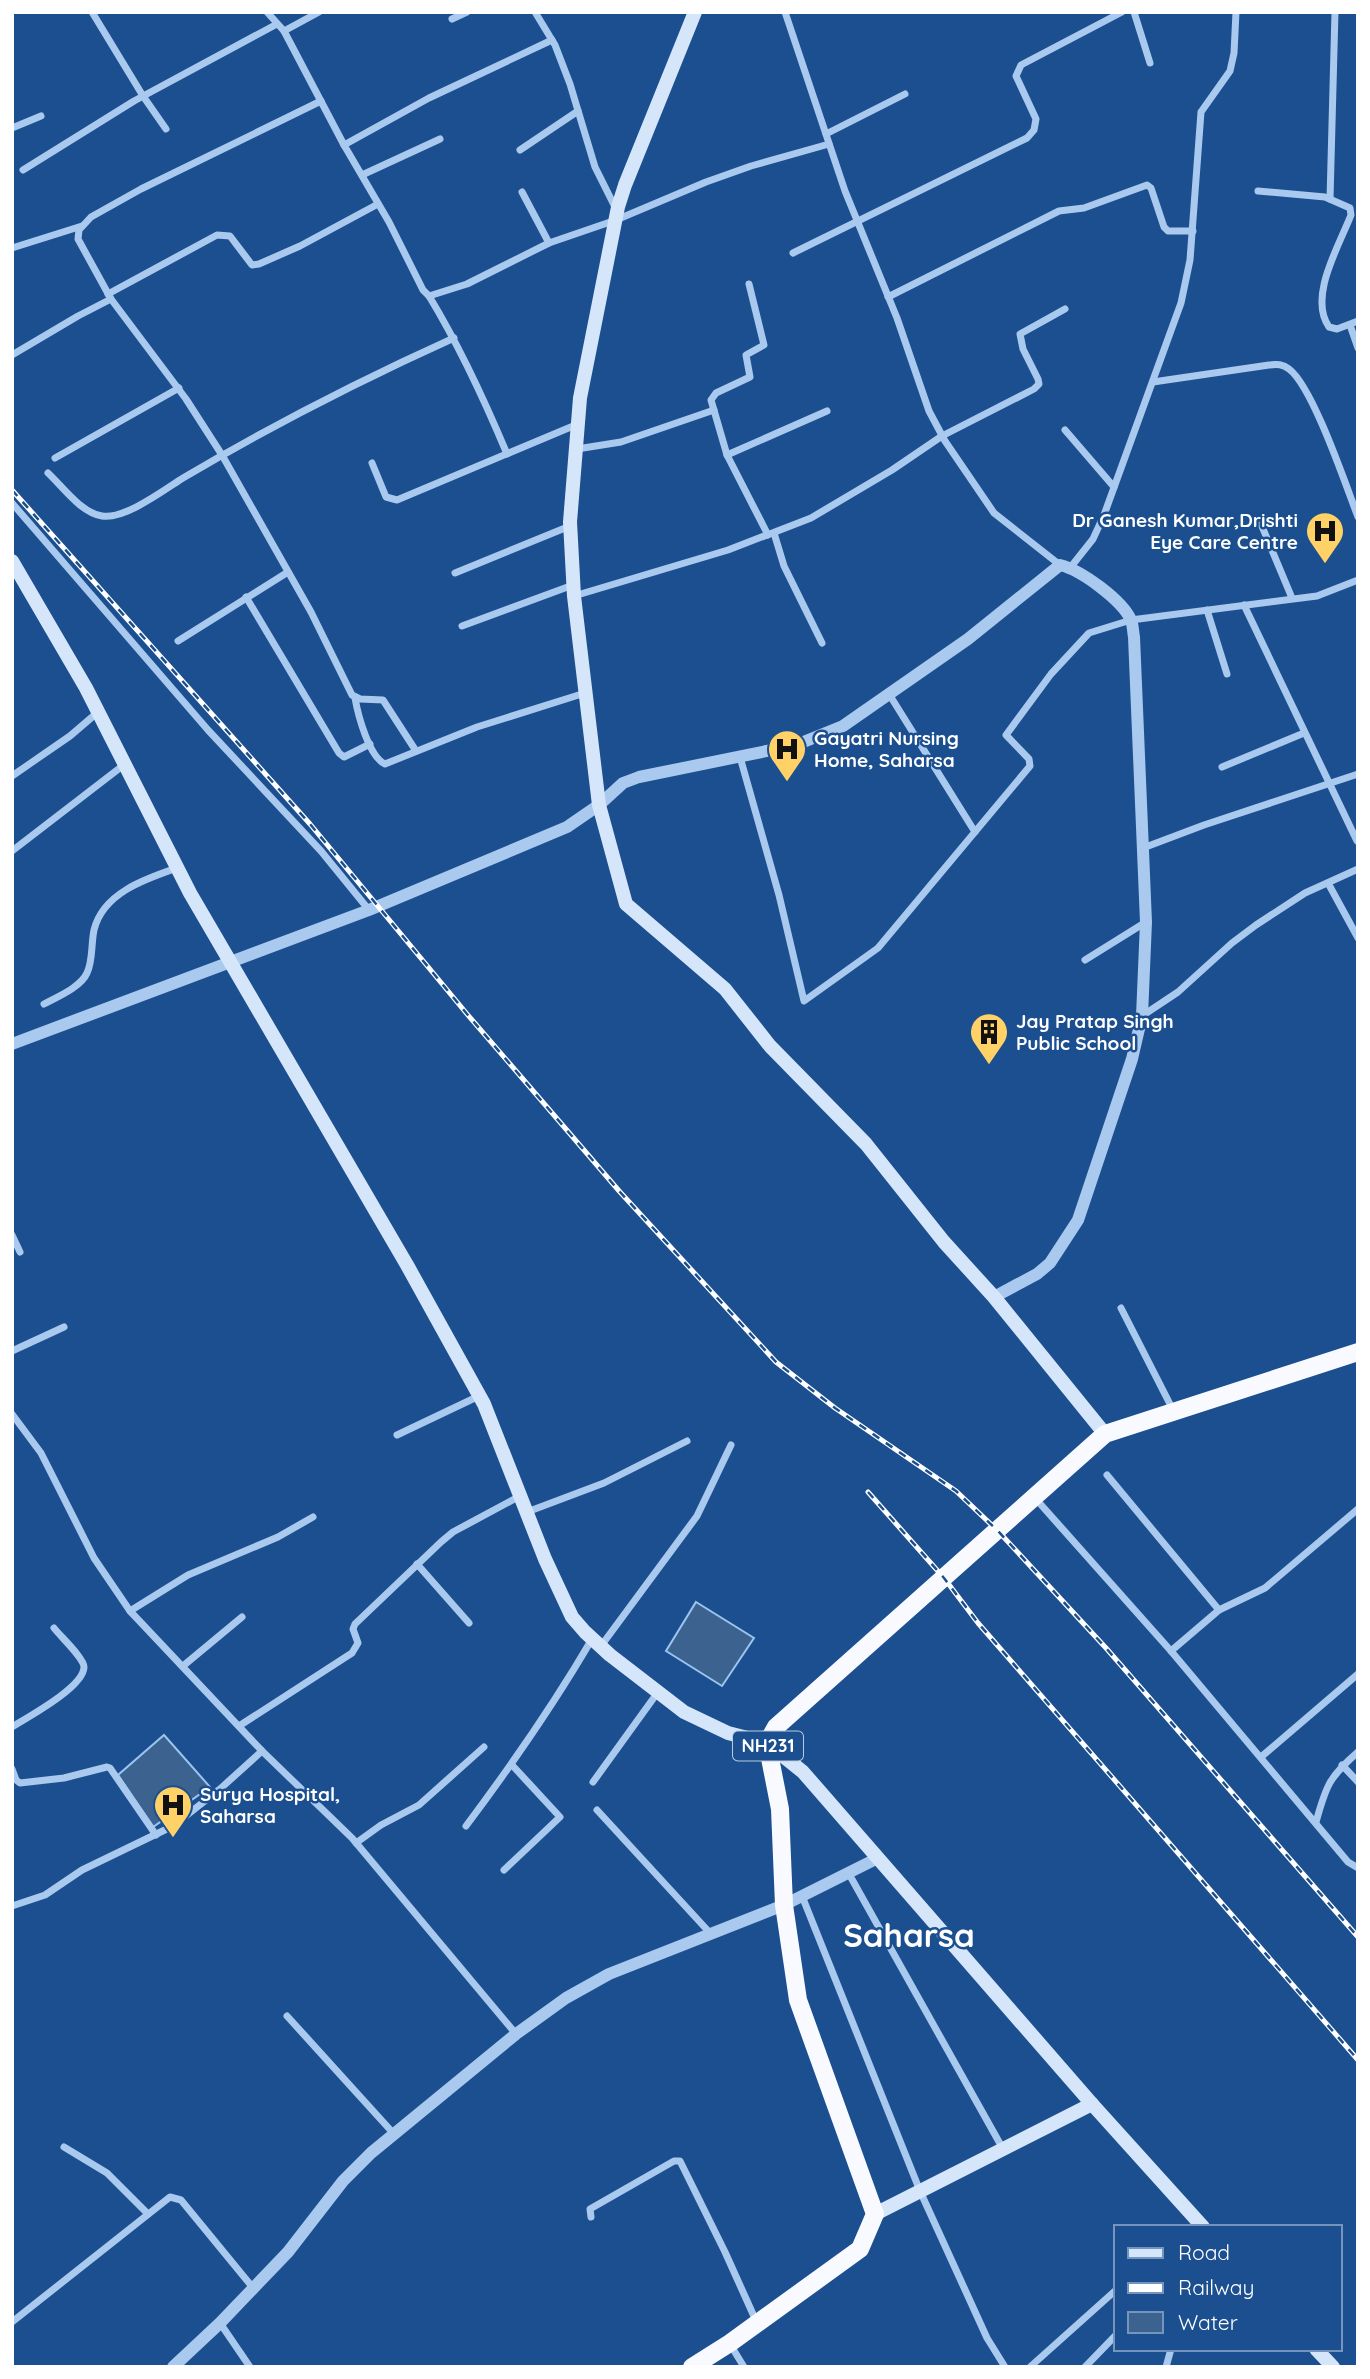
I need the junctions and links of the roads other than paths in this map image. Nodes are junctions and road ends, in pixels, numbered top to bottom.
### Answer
1 (92, 12) edge
2 (267, 12) edge
3 (319, 12) edge
4 (467, 12) edge
5 (535, 12) edge
6 (695, 12) edge
7 (785, 12) edge
8 (1122, 12) edge
9 (1133, 12) edge
10 (1236, 12) edge
11 (1335, 12) edge
12 (452, 19) dead end
13 (278, 24) junction
14 (284, 31) junction
15 (552, 40) junction
16 (1150, 63) dead end
17 (905, 94) dead end
18 (142, 96) junction
19 (321, 101) junction
20 (578, 111) junction
21 (41, 116) dead end
22 (12, 128) edge
23 (166, 130) dead end
24 (826, 134) junction
25 (440, 138) dead end
26 (829, 144) junction
27 (344, 145) junction
28 (520, 150) dead end
29 (23, 170) dead end
30 (362, 175) junction
31 (1258, 191) dead end
32 (522, 192) dead end
33 (1330, 199) junction
34 (378, 204) junction
35 (617, 215) junction
36 (858, 221) junction
37 (82, 226) junction
38 (1193, 231) junction
39 (549, 243) junction
40 (12, 248) edge
41 (793, 253) dead end
42 (749, 284) dead end
43 (429, 296) junction
44 (109, 297) junction
45 (888, 297) junction
46 (1065, 309) dead end
47 (1354, 323) edge
48 (454, 338) junction
49 (1358, 348) edge
50 (12, 355) edge
51 (1153, 383) junction
52 (179, 388) junction
53 (714, 410) junction
54 (827, 411) dead end
55 (578, 424) junction
56 (1065, 430) dead end
57 (942, 436) junction
58 (576, 450) junction
59 (507, 454) junction
60 (222, 455) junction
61 (727, 455) junction
62 (55, 458) dead end
63 (372, 463) dead end
64 (48, 473) dead end
65 (1114, 487) junction
66 (12, 503) edge
67 (1358, 517) edge
68 (1261, 524) dead end
69 (570, 526) junction
70 (771, 534) junction
71 (12, 561) edge
72 (1065, 566) junction
73 (288, 572) junction
74 (455, 573) dead end
75 (1358, 580) edge
76 (574, 590) junction
77 (246, 597) junction
78 (1292, 598) junction
79 (1244, 605) junction
80 (1207, 610) junction
81 (1131, 620) junction
82 (462, 626) dead end
83 (178, 640) dead end
84 (822, 643) dead end
85 (1227, 674) dead end
86 (585, 693) junction
87 (889, 694) junction
88 (355, 698) junction
89 (99, 712) junction
90 (1304, 733) junction
91 (370, 744) junction
92 (416, 751) junction
93 (740, 757) junction
94 (125, 764) junction
95 (1222, 767) dead end
96 (1358, 774) edge
97 (12, 776) edge
98 (1329, 786) junction
99 (599, 805) junction
100 (975, 832) junction
101 (1357, 841) edge
102 (1143, 848) junction
103 (12, 851) edge
104 (177, 868) junction
105 (1358, 869) edge
106 (1328, 883) junction
107 (369, 910) junction
108 (1146, 922) junction
109 (1358, 938) edge
110 (1085, 960) dead end
111 (230, 963) junction
112 (44, 1004) dead end
113 (1142, 1016) junction
114 (12, 1044) edge
115 (12, 1234) edge
116 (20, 1252) dead end
117 (994, 1297) junction
118 (1121, 1308) dead end
119 (64, 1327) dead end
120 (12, 1351) edge
121 (1358, 1352) edge
122 (479, 1395) junction
123 (1174, 1412) junction
124 (12, 1413) edge
125 (1105, 1434) junction
126 (397, 1435) dead end
127 (687, 1441) dead end
128 (731, 1445) dead end
129 (1107, 1475) dead end
130 (520, 1496) junction
131 (1035, 1497) junction
132 (1358, 1508) edge
133 (527, 1512) junction
134 (313, 1517) dead end
135 (417, 1564) junction
136 (1219, 1610) junction
137 (130, 1611) junction
138 (242, 1617) dead end
139 (470, 1623) dead end
140 (54, 1628) dead end
141 (596, 1643) junction
142 (1171, 1651) junction
143 (183, 1666) junction
144 (1358, 1674) edge
145 (658, 1692) junction
146 (239, 1726) junction
147 (12, 1727) edge
148 (767, 1743) junction
149 (484, 1747) dead end
150 (262, 1751) junction
151 (1358, 1752) edge
152 (1261, 1757) junction
153 (512, 1765) junction
154 (1342, 1765) junction
155 (12, 1769) edge
156 (1358, 1782) edge
157 (593, 1783) dead end
158 (597, 1810) dead end
159 (1316, 1822) junction
160 (466, 1826) dead end
161 (156, 1835) junction
162 (356, 1843) junction
163 (878, 1858) junction
164 (1358, 1868) edge
165 (504, 1870) dead end
166 (849, 1874) junction
167 (802, 1896) junction
168 (784, 1905) junction
169 (12, 1906) edge
170 (710, 1933) junction
171 (287, 2016) dead end
172 (516, 2034) junction
173 (1092, 2104) junction
174 (394, 2134) junction
175 (64, 2147) dead end
176 (1003, 2149) junction
177 (920, 2191) junction
178 (148, 2214) junction
179 (875, 2214) junction
180 (592, 2217) dead end
181 (1194, 2224) edge
182 (254, 2289) junction
183 (1114, 2292) edge
184 (12, 2322) edge
185 (220, 2323) junction
186 (757, 2324) junction
187 (1114, 2337) edge
188 (730, 2343) junction
189 (1319, 2351) edge
190 (173, 2367) edge
191 (250, 2367) edge
192 (692, 2367) edge
193 (744, 2367) edge
194 (1005, 2367) edge
195 (1030, 2367) edge
196 (1085, 2367) edge
197 (1333, 2367) edge

1 - 18 street
2 - 13 street
3 - 14 street
4 - 12 street
5 - 15 street
6 - 35 main road
7 - 24 street
8 - 36 street
9 - 16 street
10 - 38 street
11 - 33 street
13 - 14 street
13 - 18 street
14 - 19 street
15 - 20 street
15 - 27 street
17 - 24 street
18 - 23 street
18 - 29 street
19 - 27 street
19 - 37 street
20 - 28 street
20 - 35 street
21 - 22 street
24 - 26 street
25 - 30 street
26 - 35 street
26 - 36 street
27 - 30 street
30 - 34 street
31 - 33 street
32 - 39 street
33 - 47 street
34 - 43 street
34 - 44 street
35 - 39 street
35 - 55 main road
36 - 41 street
36 - 45 street
37 - 40 street
37 - 44 street
38 - 45 street
38 - 51 street
39 - 43 street
42 - 53 street
43 - 48 street
44 - 50 street
44 - 52 street
45 - 57 street
46 - 57 street
47 - 49 street
48 - 59 street
48 - 60 street
51 - 65 street
51 - 67 street
52 - 60 street
52 - 62 street
53 - 58 street
53 - 61 street
54 - 61 street
55 - 58 main road
55 - 59 street
56 - 65 street
57 - 70 street
57 - 72 street
58 - 69 main road
59 - 63 street
60 - 64 street
60 - 73 street
61 - 70 street
65 - 72 street
66 - 107 street
68 - 78 street
69 - 74 street
69 - 76 main road
70 - 76 street
70 - 84 street
71 - 89 main road
72 - 81 street
72 - 87 street
73 - 77 street
73 - 88 street
75 - 78 street
76 - 82 street
76 - 86 main road
77 - 83 street
77 - 91 street
78 - 79 street
79 - 80 street
79 - 90 street
80 - 81 street
80 - 85 street
81 - 100 street
81 - 102 street
86 - 92 street
86 - 99 main road
87 - 93 street
87 - 100 street
88 - 91 street
88 - 92 street
89 - 94 main road
89 - 97 street
90 - 95 street
90 - 98 street
91 - 92 street
93 - 99 street
93 - 100 street
94 - 103 street
94 - 104 main road
96 - 98 street
98 - 101 street
98 - 102 street
99 - 107 street
99 - 117 main road
102 - 108 street
104 - 111 main road
104 - 112 street
105 - 106 street
106 - 109 street
106 - 113 street
107 - 111 street
108 - 110 street
108 - 113 street
111 - 114 street
111 - 122 main road
113 - 117 street
115 - 116 street
117 - 125 main road
118 - 123 street
119 - 120 street
121 - 123 highway, NH231
122 - 126 street
122 - 130 main road
123 - 125 highway, NH231
124 - 137 street
125 - 131 highway, NH231
127 - 133 street
128 - 141 street
129 - 136 street
130 - 133 main road
130 - 135 street
131 - 142 street
131 - 148 highway, NH231
132 - 136 street
133 - 141 main road
134 - 137 street
135 - 139 street
135 - 146 street
136 - 142 street
137 - 143 street
138 - 143 street
140 - 147 street
141 - 145 main road
141 - 153 street
142 - 152 street
143 - 146 street
144 - 152 street
145 - 148 main road
145 - 157 street
146 - 150 street
148 - 163 main road
148 - 168 highway, NH231
149 - 162 street
150 - 161 street
150 - 162 street
151 - 154 street
152 - 159 street
153 - 160 street
153 - 165 street
154 - 156 street
154 - 159 street
155 - 161 street
158 - 170 street
159 - 164 street
161 - 169 street
162 - 172 street
163 - 166 street
163 - 173 main road
166 - 167 street
166 - 176 street
167 - 168 street
167 - 177 street
168 - 170 street
168 - 179 highway, NH231
170 - 172 street
171 - 174 street
172 - 174 street
173 - 176 main road
173 - 181 main road
174 - 182 street
175 - 178 street
176 - 177 main road
177 - 179 main road
177 - 194 street
178 - 182 street
178 - 184 street
179 - 186 highway
180 - 186 street
182 - 185 street
183 - 195 street
185 - 190 street
185 - 191 street
186 - 188 highway
187 - 196 street
188 - 192 highway
188 - 193 street
189 - 197 main road

